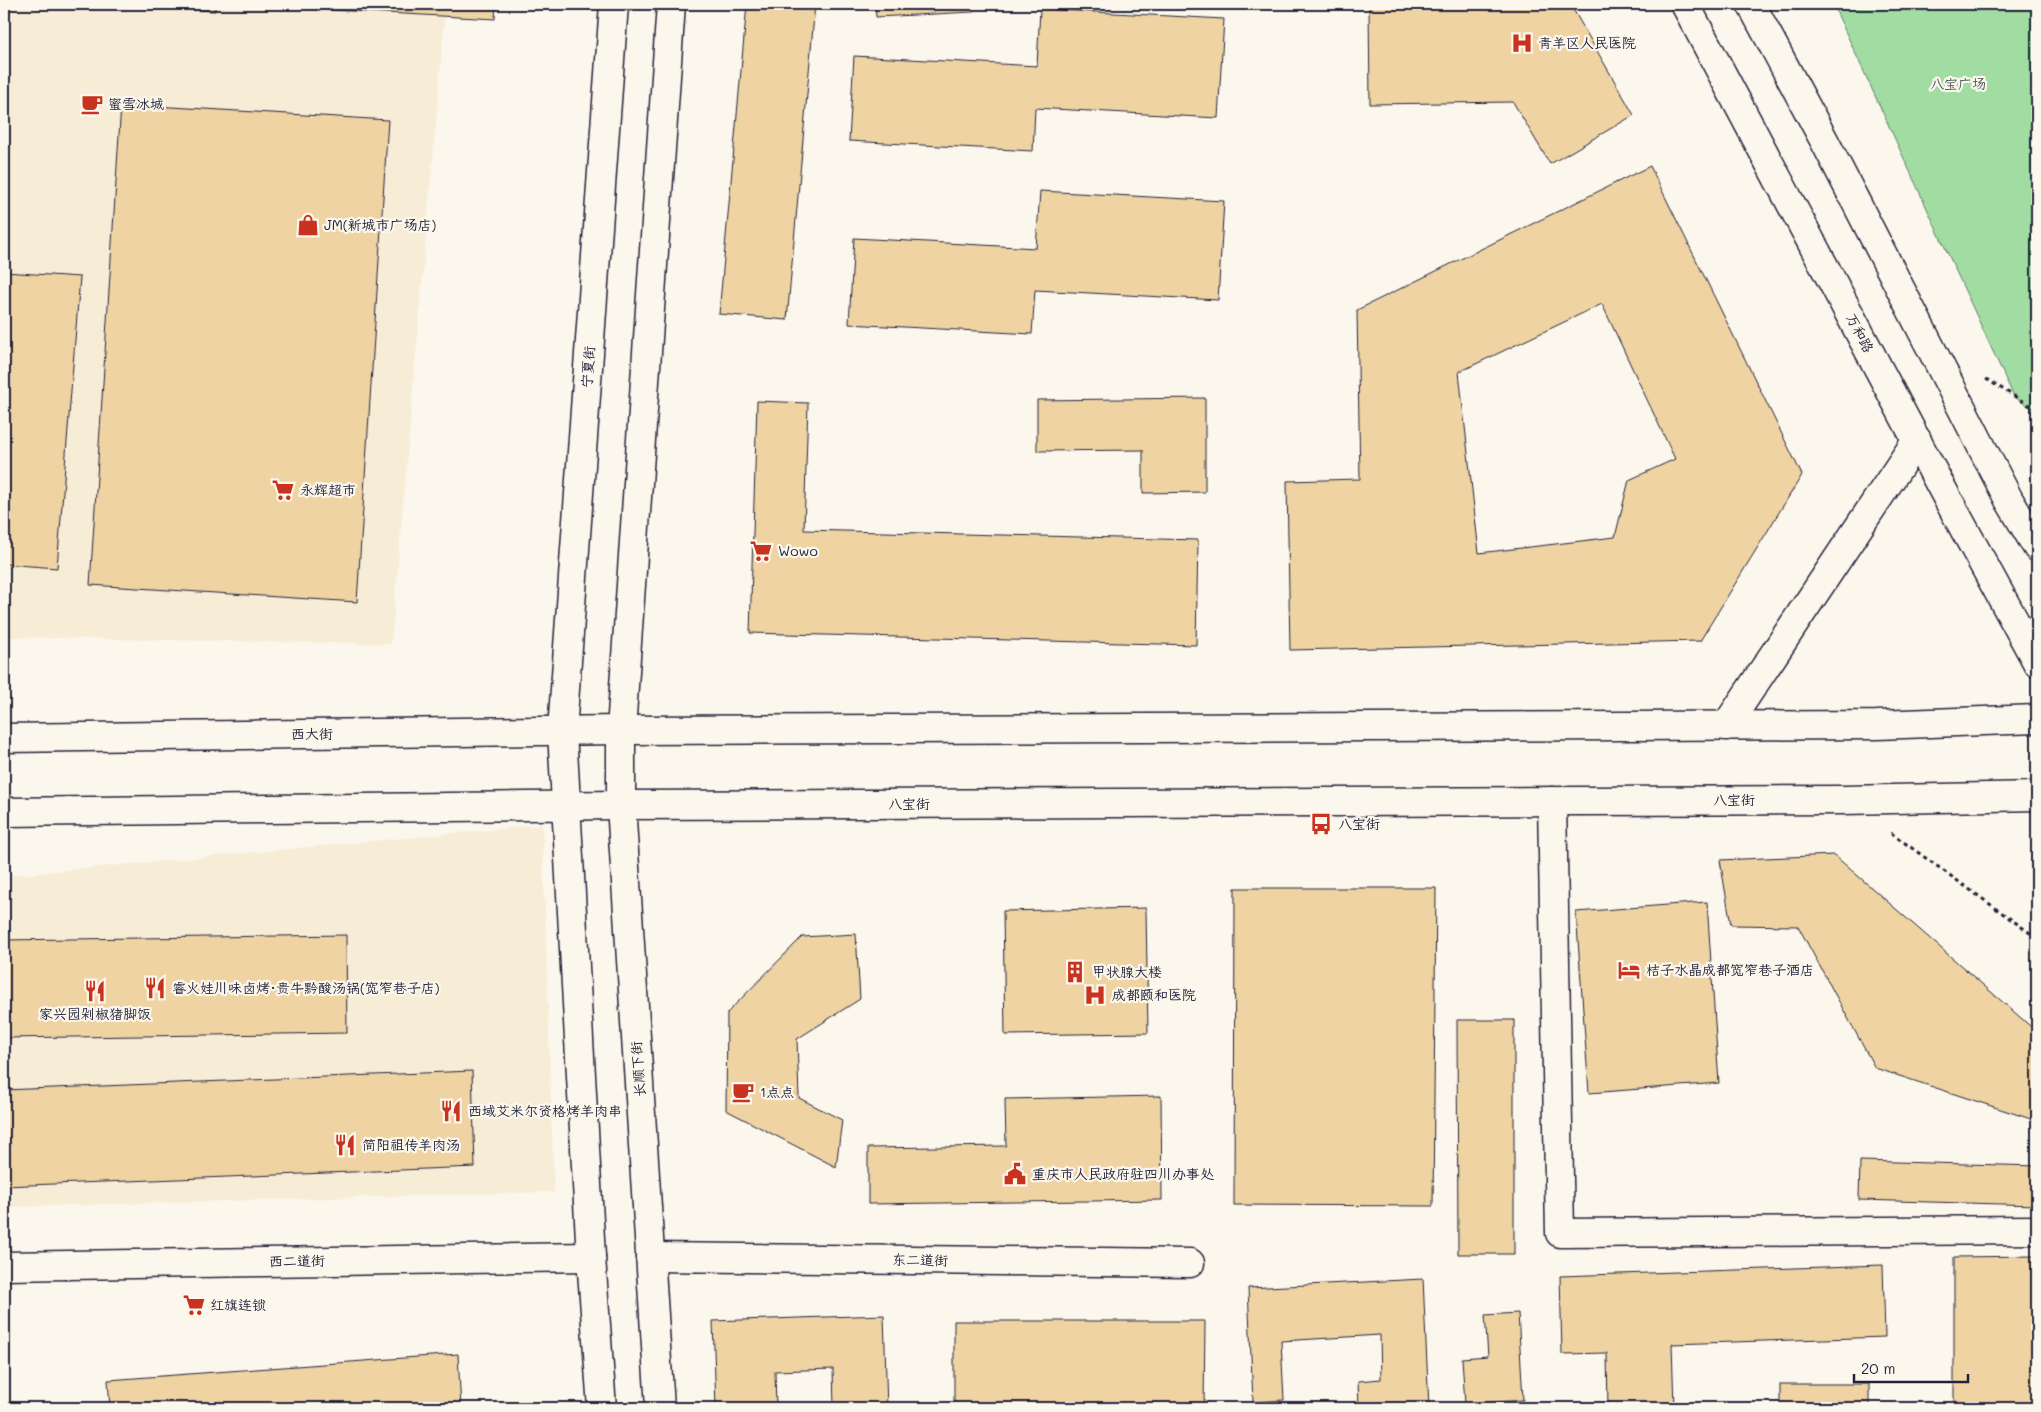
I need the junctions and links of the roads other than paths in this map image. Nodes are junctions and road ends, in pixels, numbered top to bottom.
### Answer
1 (614, 4) edge
2 (671, 4) edge
3 (1685, 4) edge
4 (1751, 4) edge
5 (1917, 440) junction
6 (2037, 548) edge
7 (2037, 662) edge
8 (2037, 720) edge
9 (1726, 726) junction
10 (621, 730) junction
11 (562, 731) junction
12 (4, 738) edge
13 (2037, 796) edge
14 (1552, 801) junction
15 (565, 806) junction
16 (621, 806) junction
17 (4, 812) edge
18 (2037, 1230) edge
19 (650, 1256) junction
20 (591, 1257) junction
21 (1190, 1262) dead end
22 (4, 1266) edge
23 (602, 1408) edge
24 (660, 1408) edge

1 - 11 main road, 宁夏街
2 - 10 main road
3 - 5 main road, 万和路
4 - 6 main road
5 - 7 main road, 万和路
5 - 9 main road
8 - 9 main road
9 - 10 main road
10 - 11 main road, 西大街
10 - 16 main road, 长顺下街
11 - 12 main road, 西大街
11 - 15 main road
13 - 14 main road, 八宝街
14 - 16 main road, 八宝街
14 - 18 main road
15 - 16 main road
15 - 17 main road
15 - 20 main road
16 - 19 main road, 长顺下街
19 - 21 main road, 东二道街
19 - 24 main road, 长顺下街
20 - 22 main road, 西二道街
20 - 23 main road

